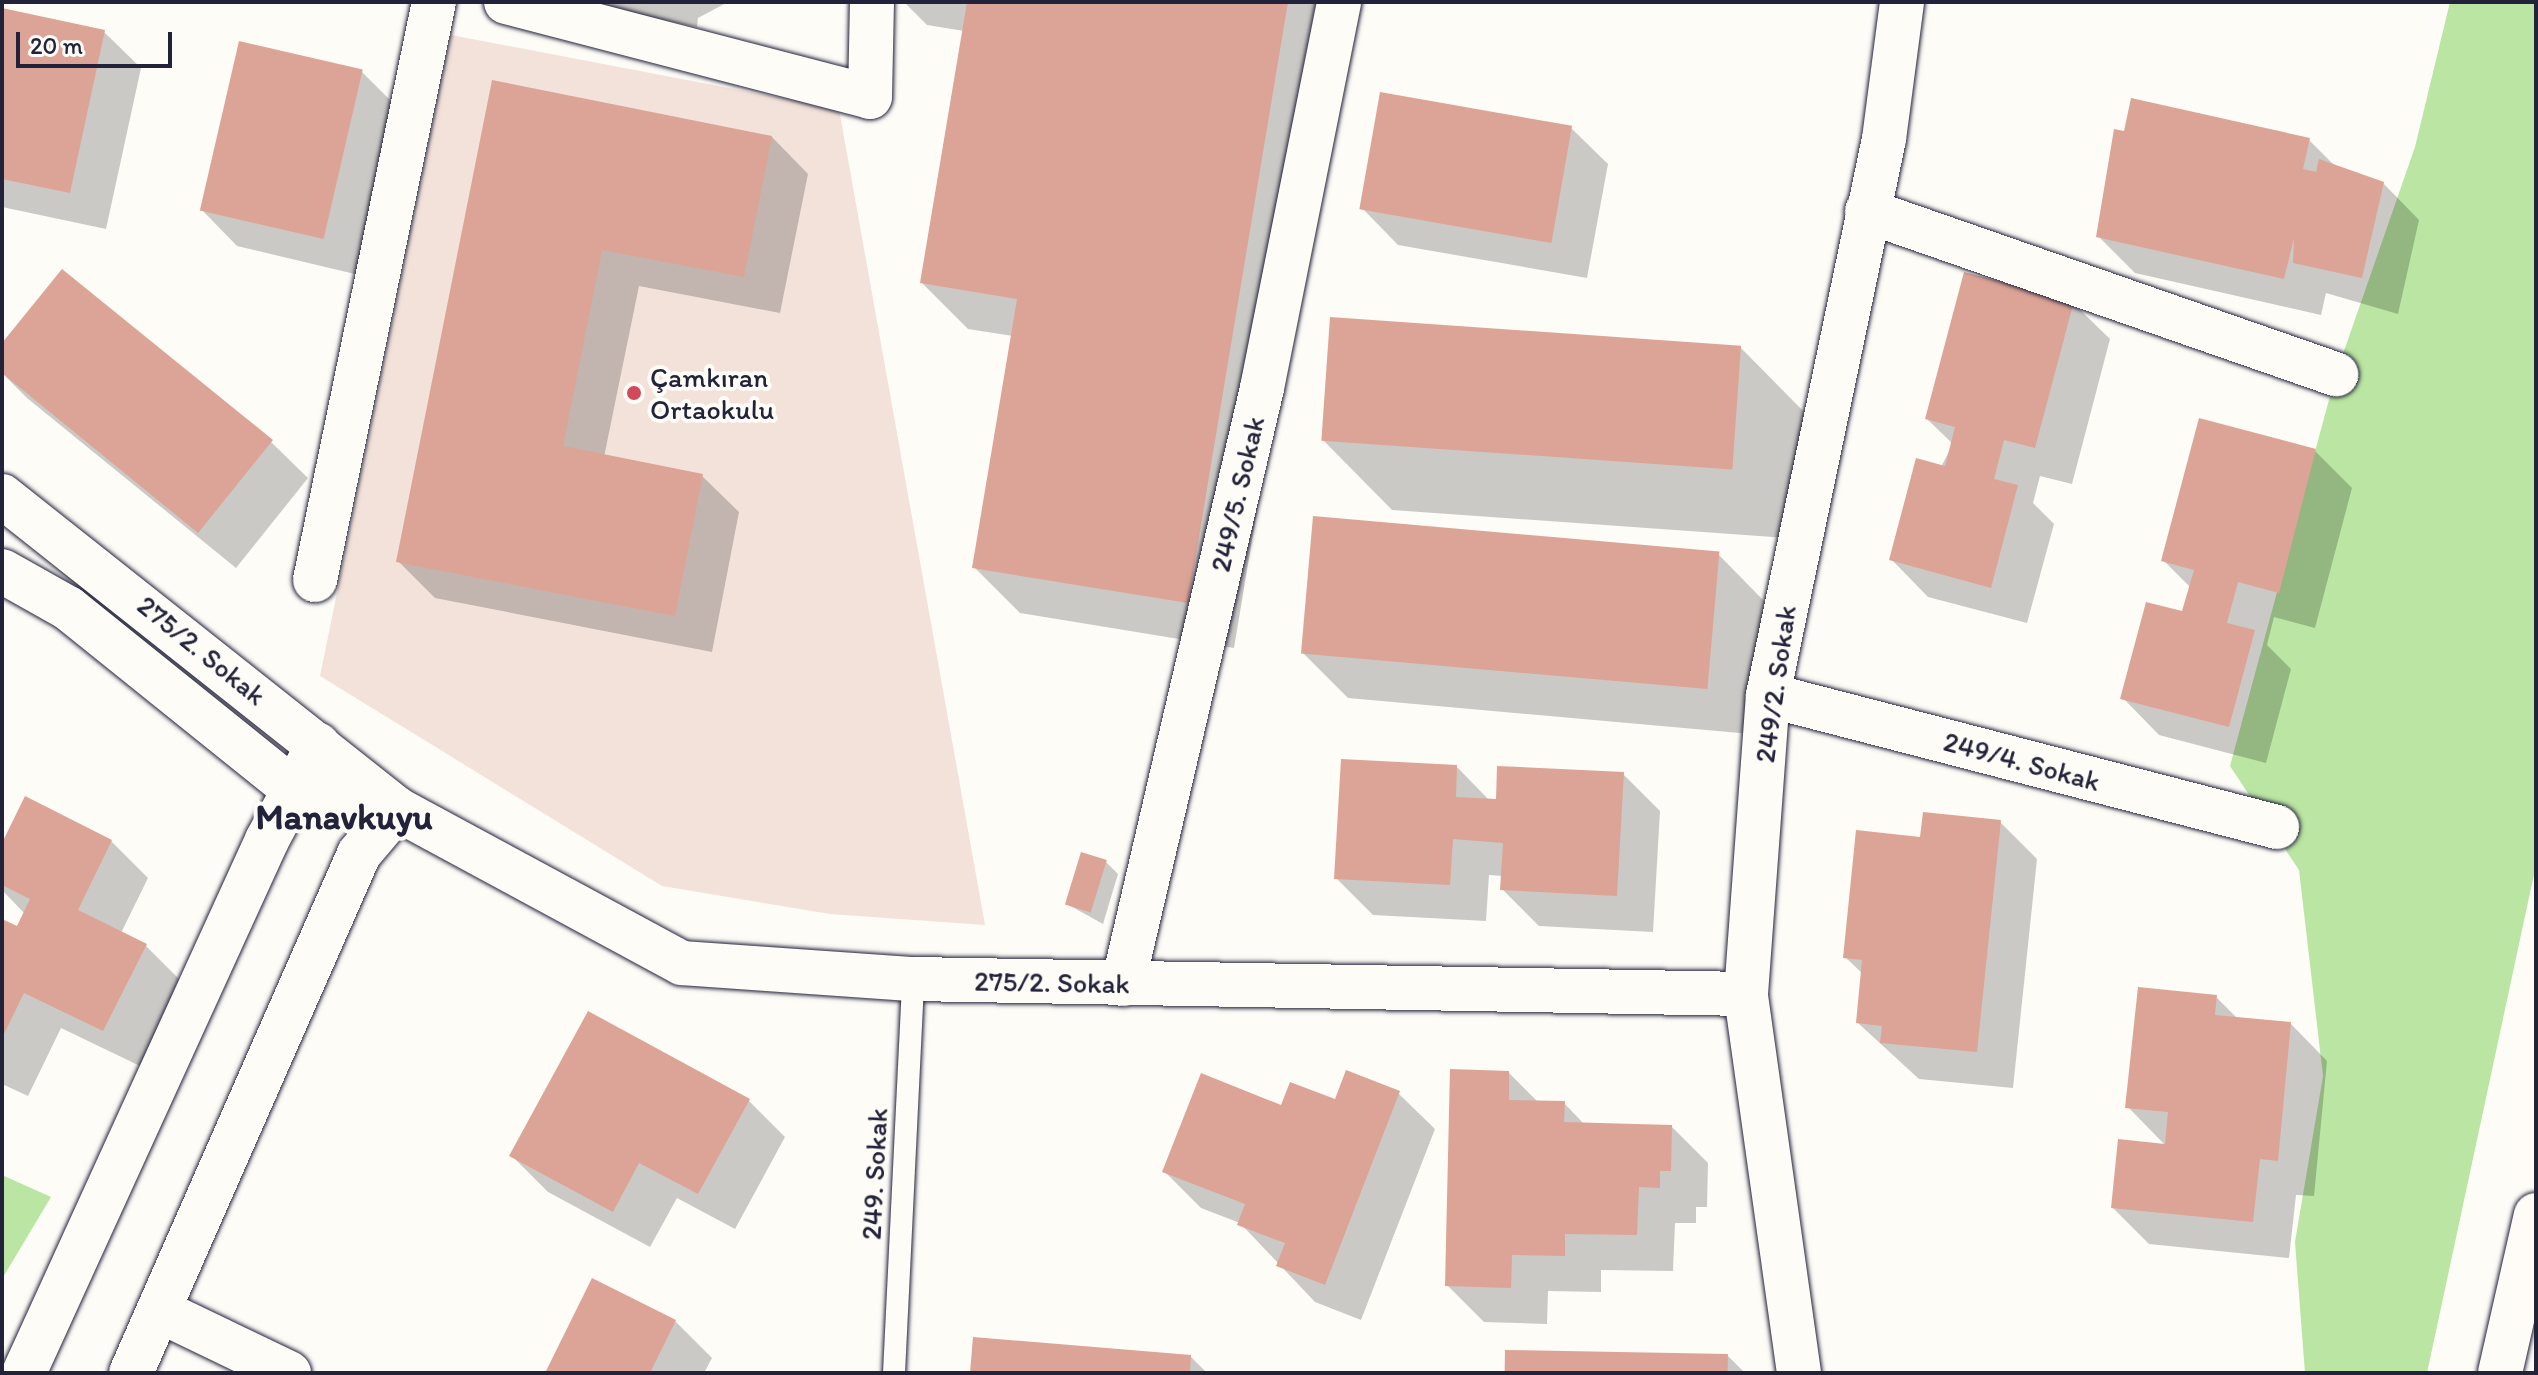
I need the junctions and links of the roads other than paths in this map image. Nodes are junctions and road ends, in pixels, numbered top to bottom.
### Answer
1 (434, 2) edge
2 (506, 2) edge
3 (872, 2) edge
4 (1339, 2) edge
5 (1902, 2) edge
6 (1867, 211) junction
7 (2336, 374) dead end
8 (2, 496) edge
9 (2, 571) edge
10 (315, 580) dead end
11 (1768, 695) junction
12 (318, 745) junction
13 (293, 789) junction
14 (397, 809) junction
15 (2277, 827) dead end
16 (913, 979) junction
17 (1123, 984) junction
18 (1746, 994) junction
19 (2536, 1215) edge
20 (162, 1312) junction
21 (24, 1373) edge
22 (131, 1373) edge
23 (289, 1373) edge
24 (894, 1373) edge
25 (1799, 1373) edge
26 (2500, 1373) edge

1 - 10 street
2 - 3 street
4 - 17 street, 249/5. Sokak
5 - 6 street, 249/2. Sokak
6 - 7 street
6 - 11 street, 249/2. Sokak
8 - 12 street, 275/2. Sokak
9 - 13 street, 275/2. Sokak
11 - 15 street, 249/4. Sokak
11 - 18 street, 249/2. Sokak
12 - 13 street
12 - 14 street, 275/2. Sokak
13 - 14 street, 275/2. Sokak
13 - 21 street
14 - 16 street, 275/2. Sokak
14 - 20 street
16 - 17 street, 275/2. Sokak
16 - 24 lane, 249. Sokak
17 - 18 street, 275/2. Sokak
18 - 25 street, 249/2. Sokak
19 - 26 street
20 - 22 street
20 - 23 street

